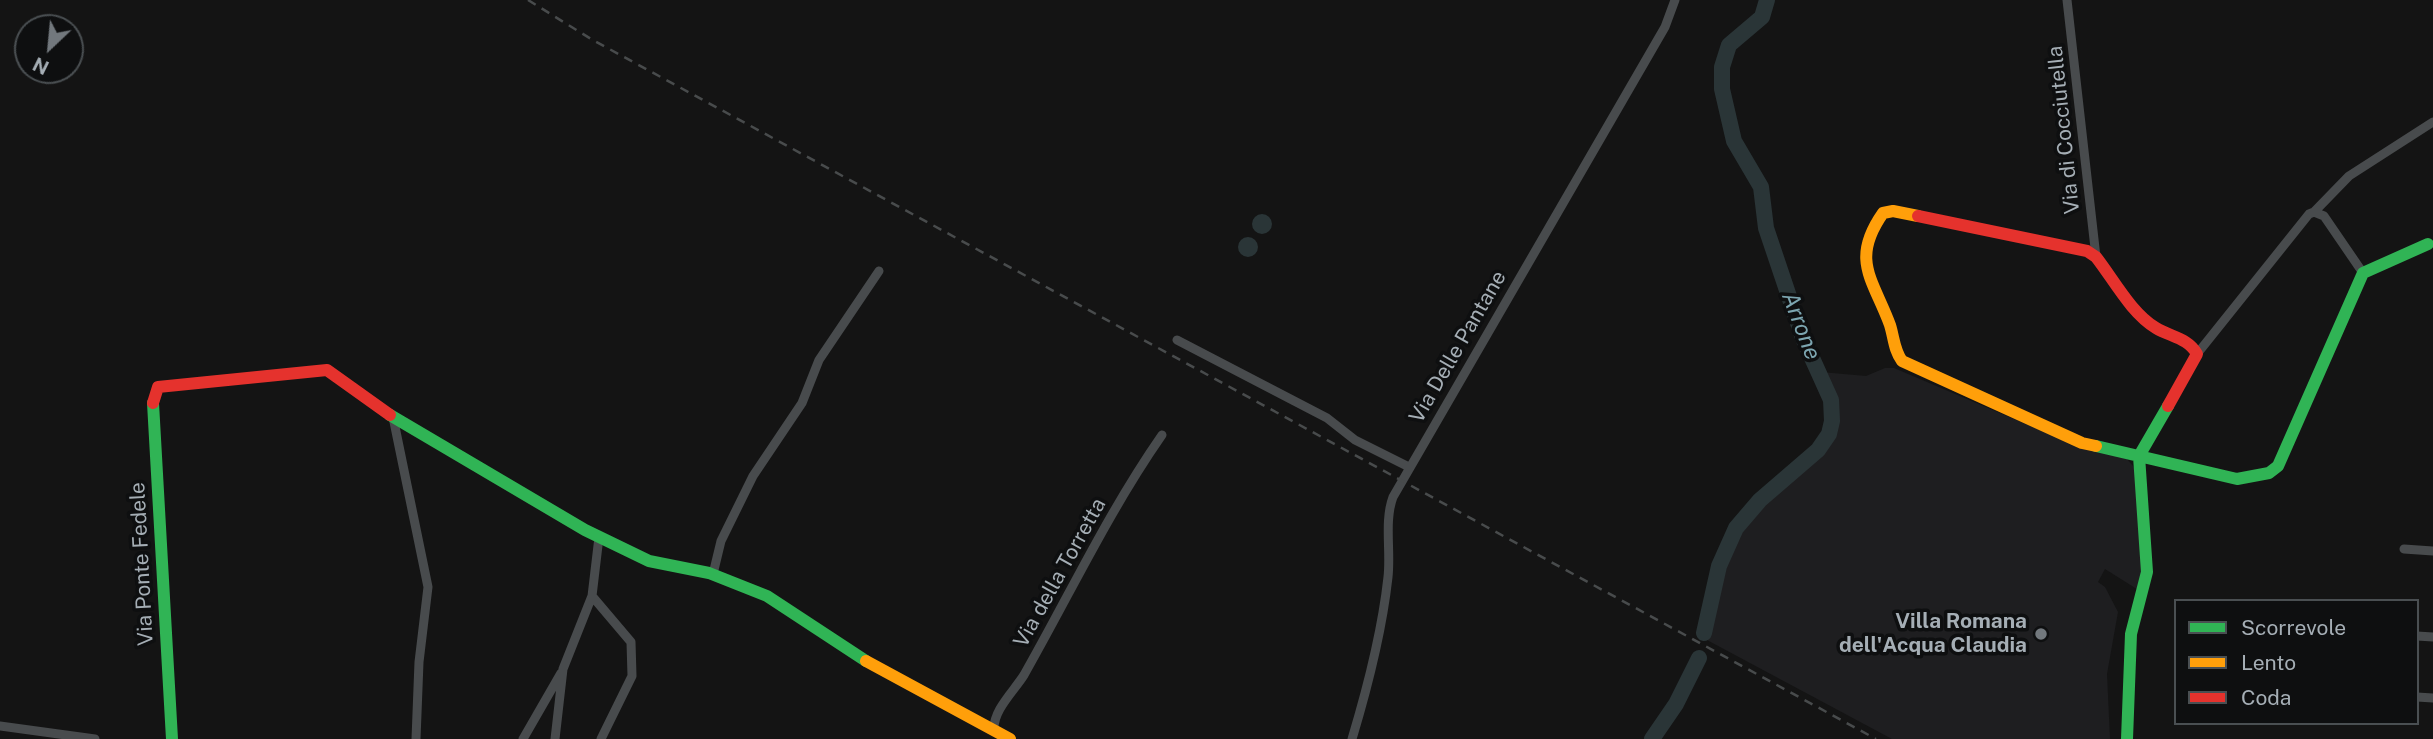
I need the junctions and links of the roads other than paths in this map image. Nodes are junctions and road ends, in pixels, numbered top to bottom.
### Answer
1 (1675, 0) edge
2 (2067, 0) edge
3 (2433, 122) edge
4 (2314, 212) junction
5 (2428, 244) dead end
6 (2096, 257) junction
7 (879, 271) dead end
8 (2363, 273) junction
9 (1177, 340) dead end
10 (2197, 354) junction
11 (393, 417) junction
12 (1162, 435) dead end
13 (2139, 456) junction
14 (1409, 467) junction
15 (599, 537) junction
16 (2404, 549) dead end
17 (2433, 551) edge
18 (713, 574) junction
19 (592, 596) junction
20 (564, 669) junction
21 (0, 726) edge
22 (994, 730) junction
23 (95, 739) edge
24 (172, 739) edge
25 (416, 739) edge
26 (523, 739) edge
27 (555, 739) edge
28 (601, 739) edge
29 (1010, 739) edge
30 (1352, 739) edge
31 (2127, 739) edge

1 - 14 street, Via Delle Pantane
2 - 6 street, Via di Cocciutella
3 - 4 street
4 - 8 street
4 - 10 street
5 - 8 street
6 - 10 street
6 - 13 street
7 - 18 street
8 - 13 street
9 - 14 street
10 - 13 street
11 - 15 street
11 - 24 street, Via Ponte Fedele
11 - 25 street
12 - 22 street, Via della Torretta
13 - 31 street
14 - 30 street, Via Delle Pantane
15 - 18 street
15 - 19 street
16 - 17 street
18 - 22 street
19 - 20 street
19 - 28 street
20 - 26 street
20 - 27 street
21 - 23 street
22 - 29 street

